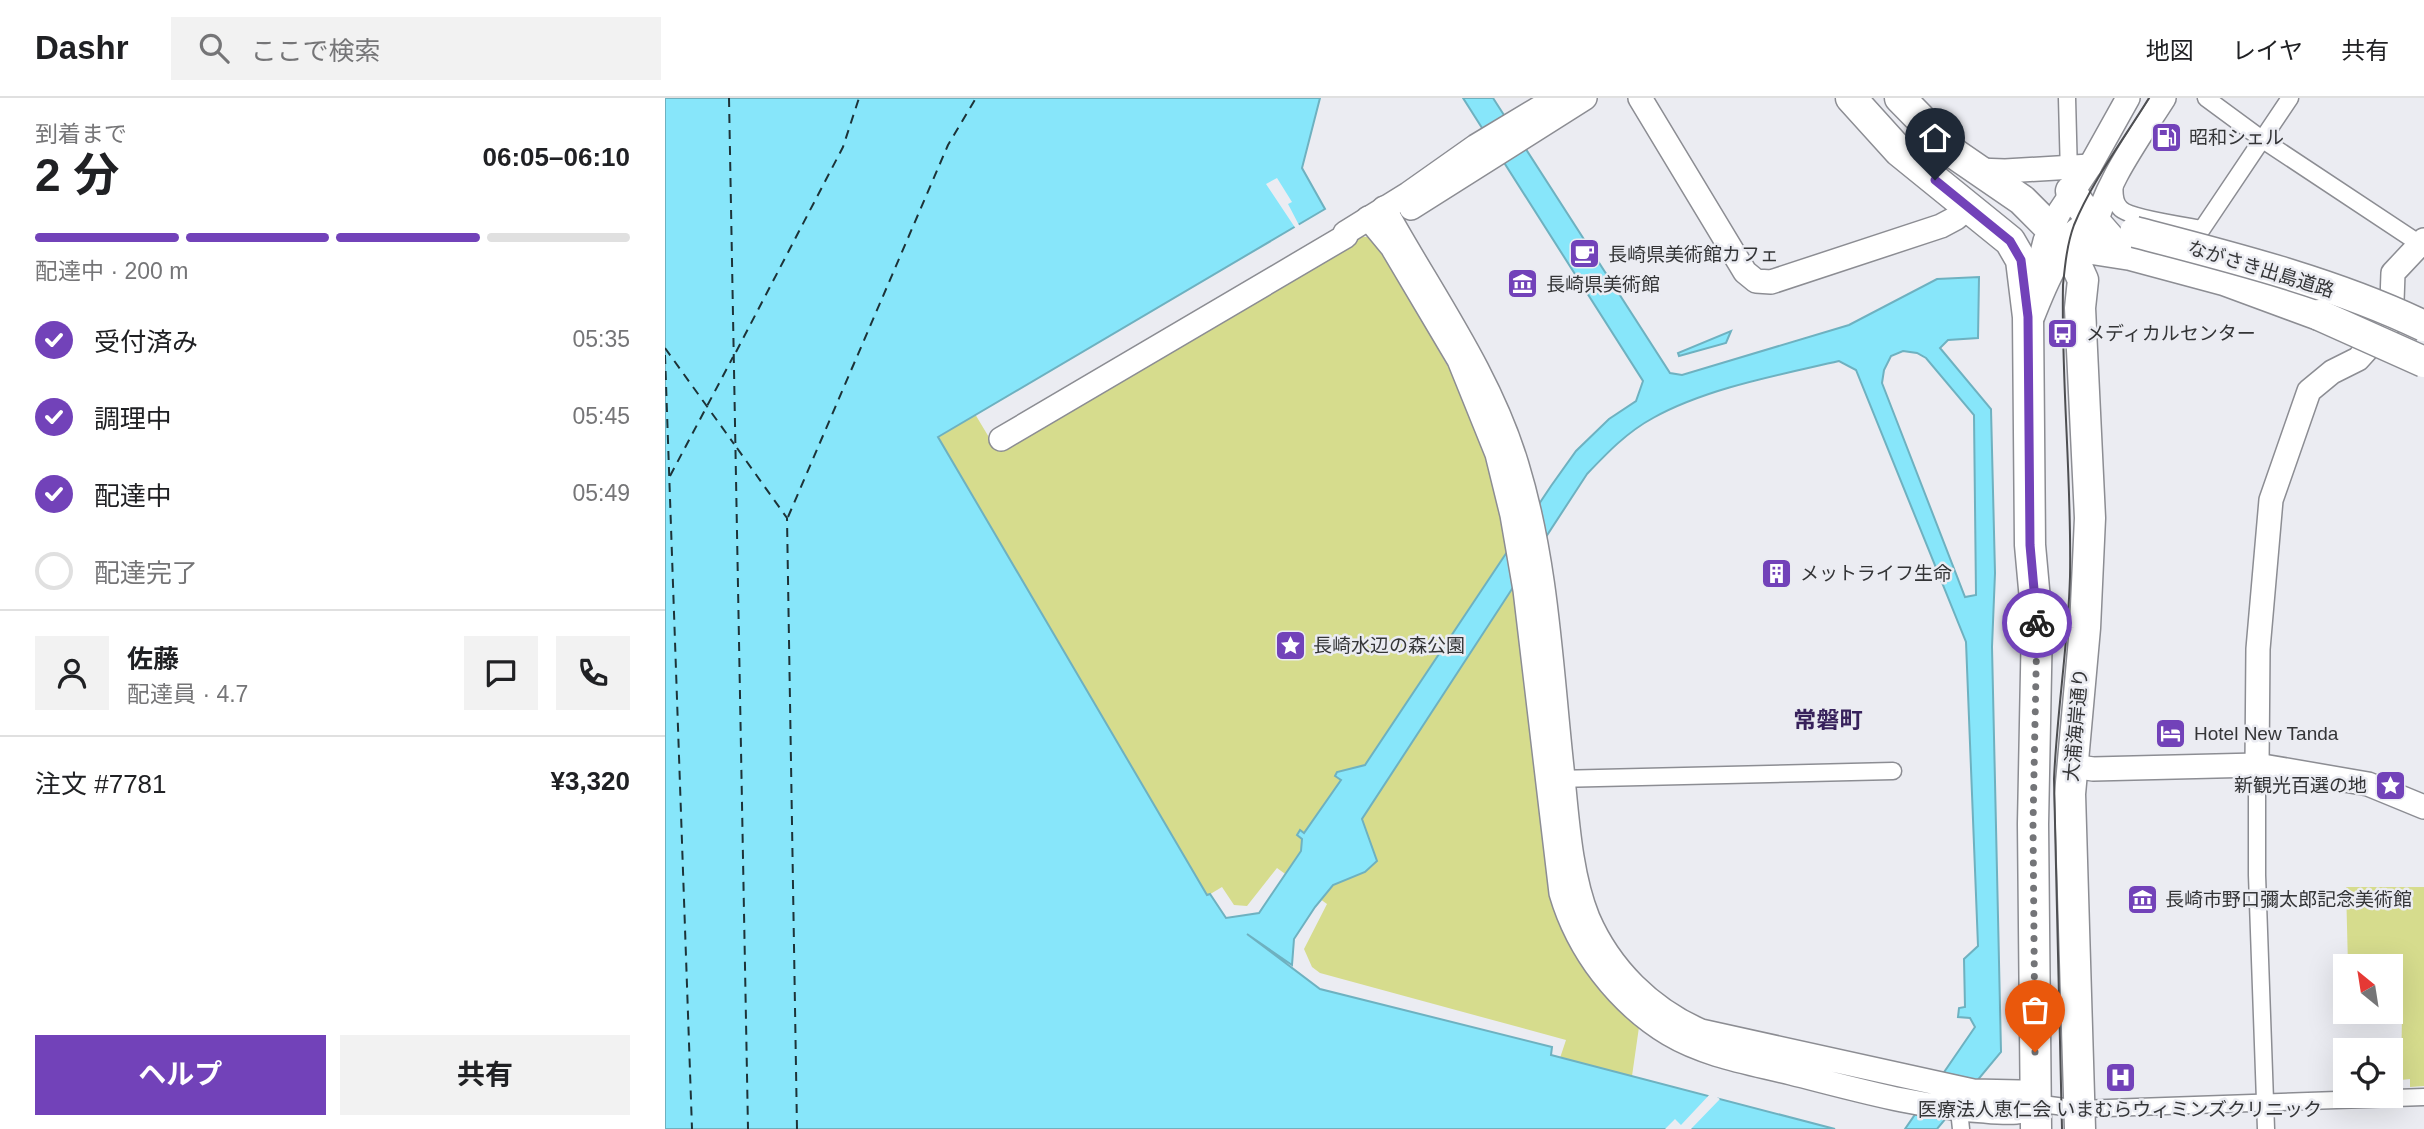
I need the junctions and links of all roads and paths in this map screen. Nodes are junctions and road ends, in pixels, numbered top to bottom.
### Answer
1 (1585, 98) edge
2 (1640, 98) edge
3 (1851, 98) edge
4 (1900, 98) edge
5 (2067, 98) edge
6 (2128, 98) edge
7 (2164, 98) edge
8 (2206, 98) edge
9 (2290, 98) edge
10 (1542, 107) edge
11 (2263, 140) junction
12 (1977, 170) junction
13 (2115, 175) junction
14 (1969, 207) junction
15 (2071, 214) junction
16 (1379, 218) junction
17 (1993, 225) junction
18 (2422, 242) edge
19 (2133, 243) junction
20 (2083, 280) junction
21 (2028, 317) junction
22 (2424, 326) edge
23 (2424, 362) edge
24 (1001, 439) dead end
25 (1520, 511) junction
26 (2257, 765) junction
27 (2072, 766) junction
28 (1893, 771) dead end
29 (1555, 779) junction
30 (2424, 807) edge
31 (2424, 1097) edge
32 (2265, 1102) junction
33 (2036, 1116) edge
34 (1960, 1119) edge
35 (2080, 1119) edge
36 (2266, 1129) edge

1 - 10 street
2 - 14 street
3 - 14 highway
4 - 12 highway, ながさき出島道路
5 - 15 street
6 - 15 street
7 - 13 street
8 - 11 street
9 - 11 street
10 - 16 street
11 - 13 street
11 - 18 street
12 - 15 street
12 - 15 highway, ながさき出島道路
13 - 15 street
14 - 17 highway
15 - 17 highway, ながさき出島道路
15 - 19 highway, ながさき出島道路
15 - 20 highway
15 - 21 highway
16 - 24 street
16 - 25 street
17 - 21 highway, 大浦海岸通り
18 - 26 street
19 - 20 highway
19 - 22 highway, ながさき出島道路, bridge
19 - 23 highway, ながさき出島道路, bridge
20 - 27 highway, 大浦海岸通り
21 - 33 highway, 大浦海岸通り
25 - 29 street
25 - 29 street
26 - 27 street
26 - 30 street
26 - 32 street
27 - 35 highway, 大浦海岸通り
28 - 29 street
29 - 33 street
29 - 34 street
31 - 32 street
32 - 35 street
32 - 36 street
33 - 34 street
33 - 35 street

